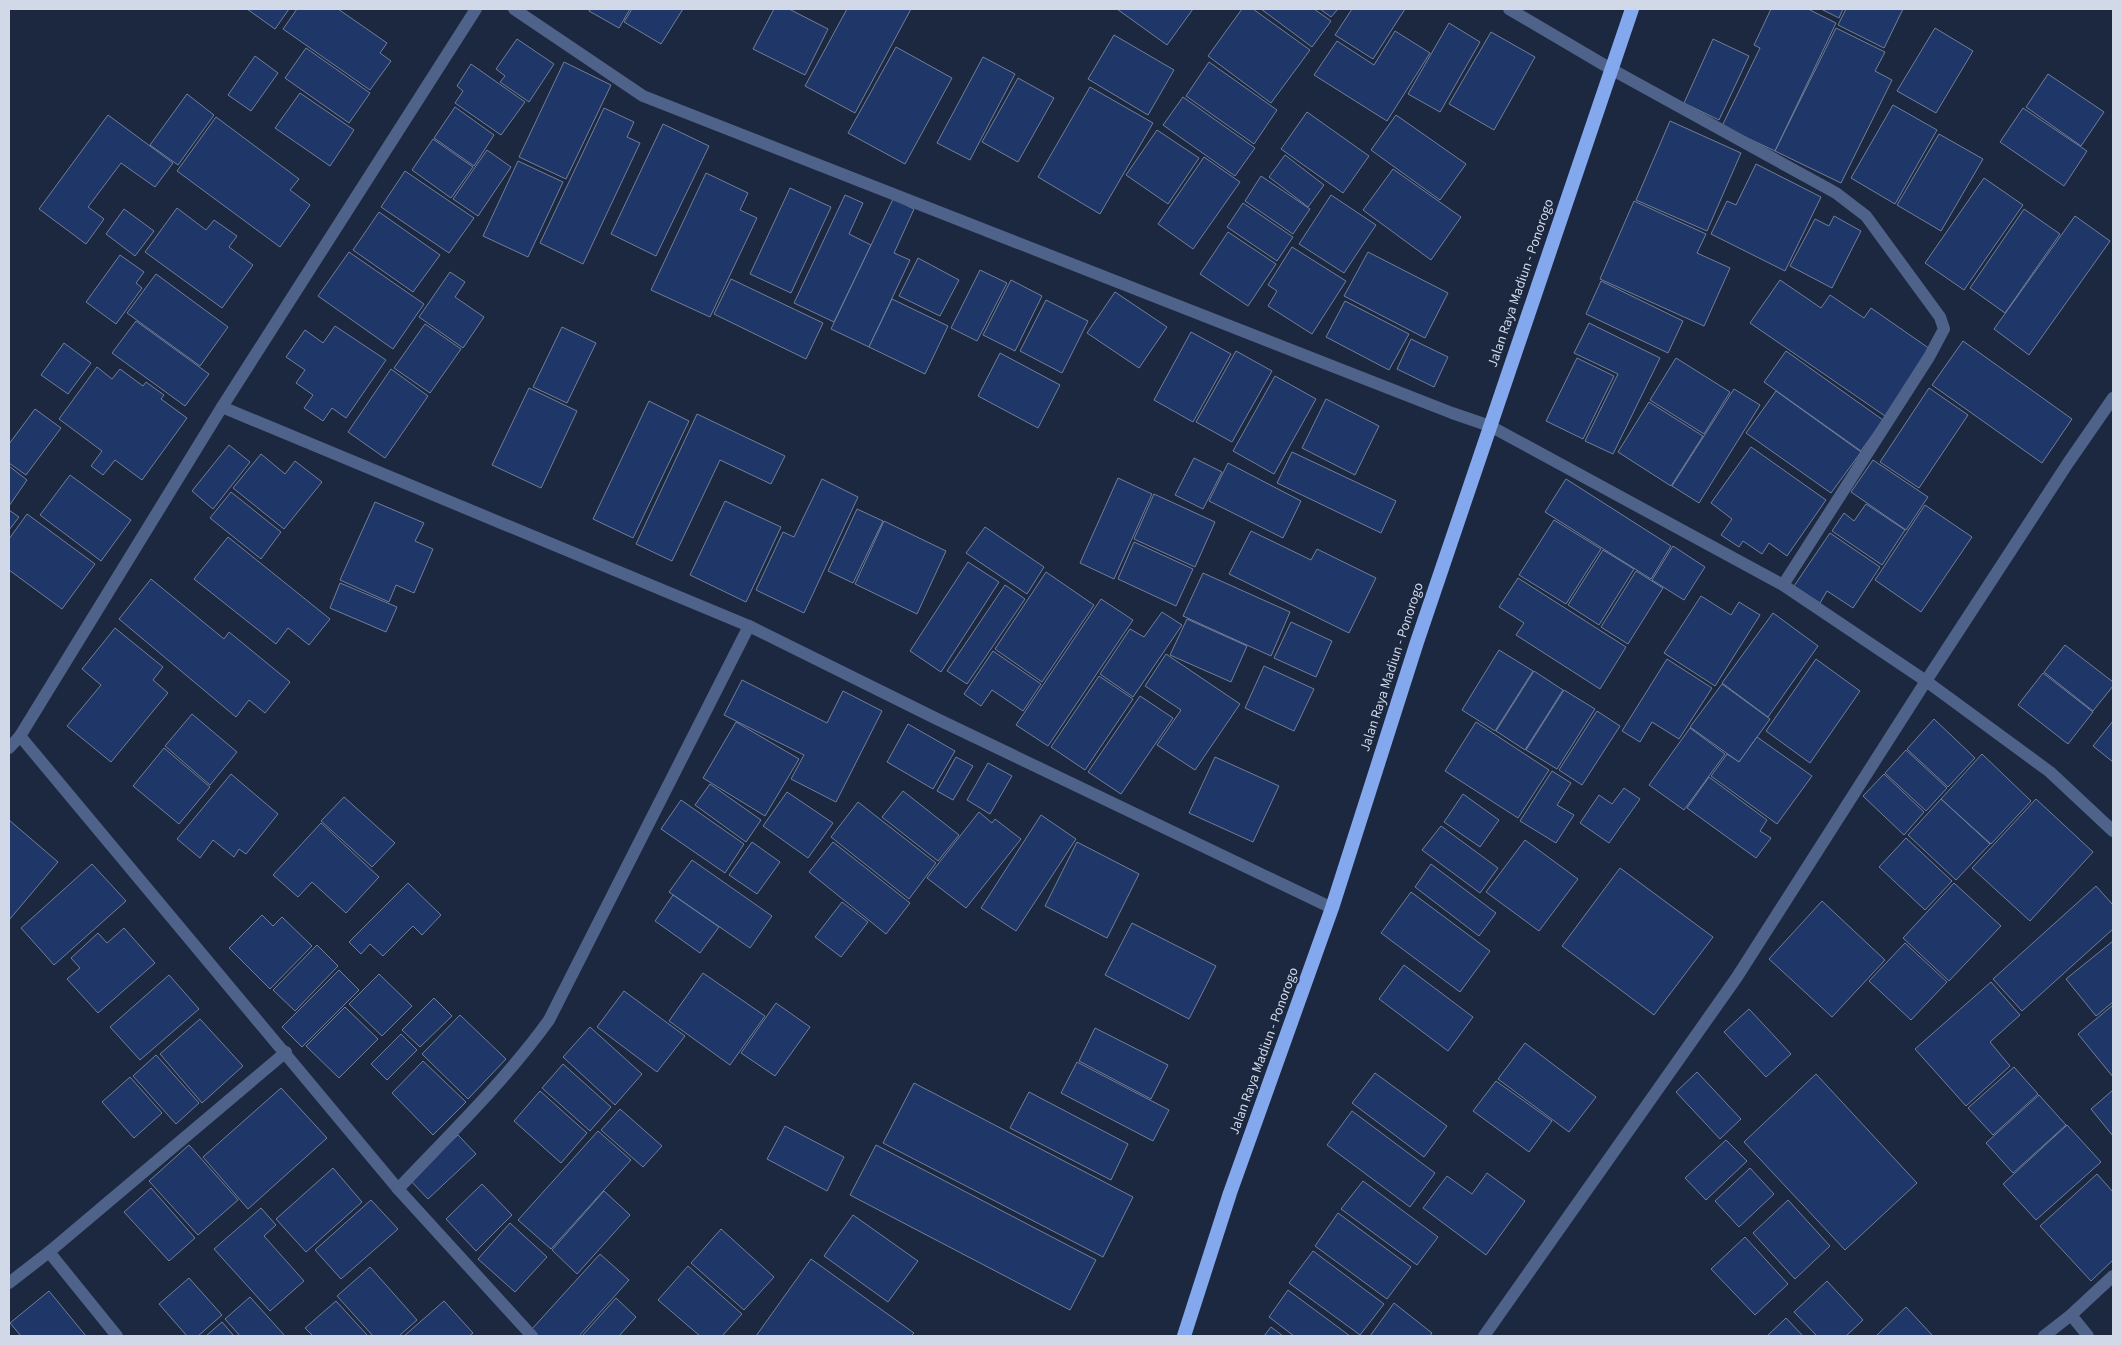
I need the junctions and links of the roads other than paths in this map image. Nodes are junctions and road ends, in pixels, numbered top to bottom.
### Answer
1 (476, 9) edge
2 (514, 9) edge
3 (1509, 9) edge
4 (1632, 9) edge
5 (1611, 70) junction
6 (2113, 398) edge
7 (222, 407) junction
8 (1490, 426) junction
9 (1784, 584) junction
10 (750, 626) junction
11 (1926, 681) junction
12 (20, 736) junction
13 (9, 748) edge
14 (2113, 831) edge
15 (1332, 908) junction
16 (286, 1052) junction
17 (398, 1189) junction
18 (50, 1252) junction
19 (2113, 1276) edge
20 (9, 1283) edge
21 (2071, 1315) junction
22 (117, 1336) edge
23 (532, 1336) edge
24 (1184, 1336) edge
25 (1484, 1336) edge
26 (2044, 1336) edge
27 (2088, 1336) edge

1 - 7 street
2 - 8 street
3 - 5 street
4 - 5 highway, Jalan Raya Madiun - Ponorogo
5 - 8 highway, Jalan Raya Madiun - Ponorogo
5 - 9 street
6 - 11 street
7 - 10 street
7 - 12 street
8 - 9 street
8 - 15 highway, Jalan Raya Madiun - Ponorogo
9 - 11 street
10 - 15 street
10 - 17 street
11 - 14 street
11 - 25 street
12 - 13 street
12 - 16 street
15 - 24 highway, Jalan Raya Madiun - Ponorogo
16 - 17 street
16 - 18 street
17 - 23 street
18 - 20 street
18 - 22 street
19 - 21 street
21 - 26 street
21 - 27 street

